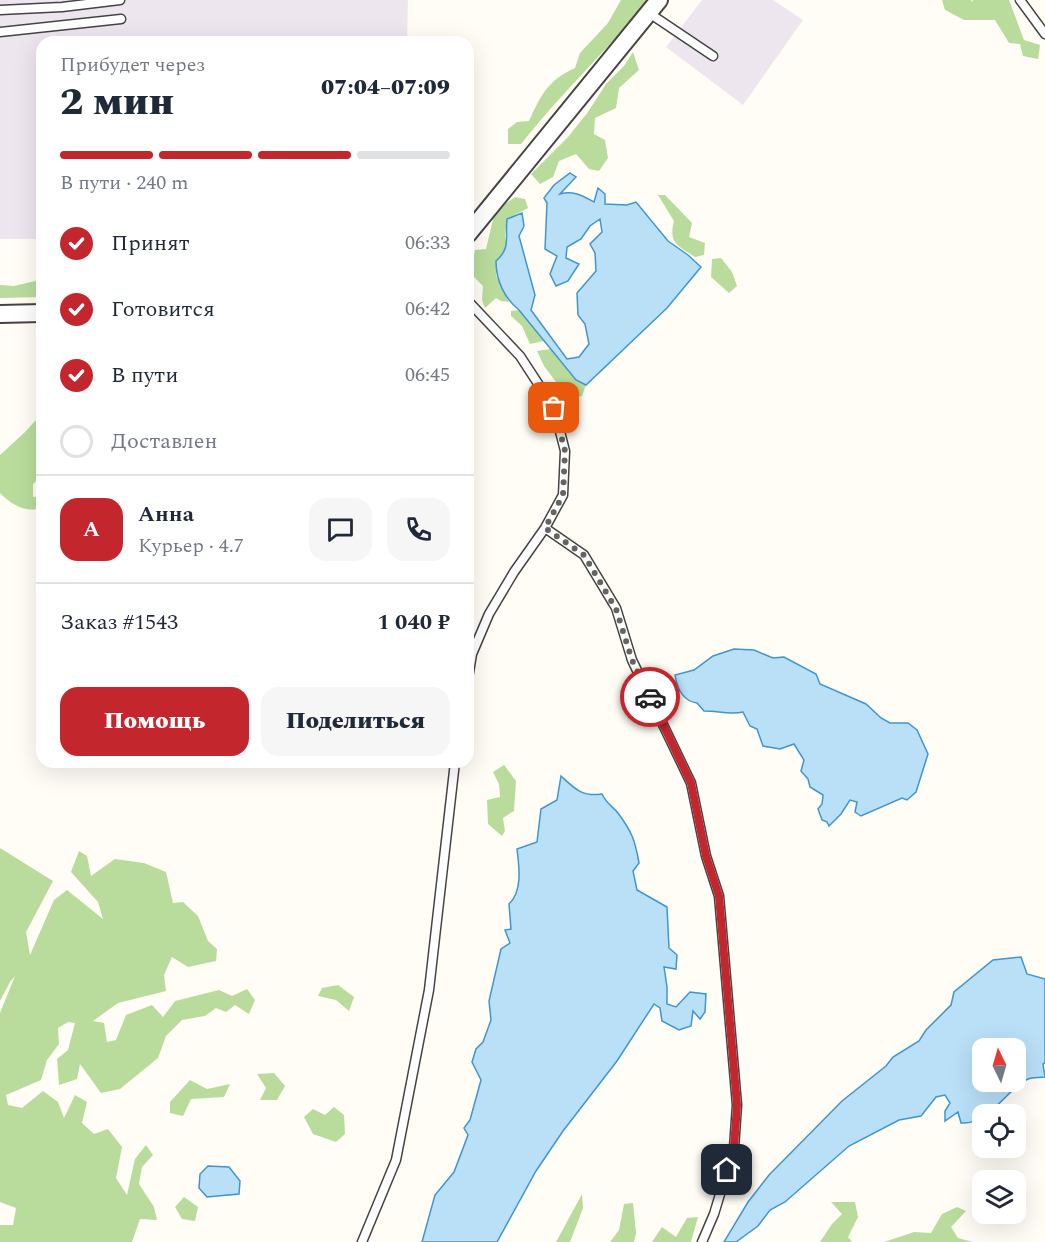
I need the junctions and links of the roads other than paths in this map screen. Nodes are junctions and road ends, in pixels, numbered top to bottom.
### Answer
1 (15, 0) edge
2 (120, 0) edge
3 (1020, 0) edge
4 (654, 6) edge
5 (17, 9) junction
6 (0, 10) edge
7 (121, 18) dead end
8 (0, 32) edge
9 (1045, 34) edge
10 (713, 56) dead end
11 (474, 227) edge
12 (474, 307) edge
13 (36, 313) edge
14 (0, 314) edge
15 (545, 528) junction
16 (474, 649) edge
17 (453, 768) edge
18 (362, 1242) edge
19 (702, 1242) edge

1 - 5 lane
2 - 5 lane
3 - 9 lane
4 - 10 lane
4 - 11 street
5 - 6 lane
7 - 8 lane
12 - 15 lane
13 - 14 street
15 - 16 lane
15 - 19 lane
17 - 18 lane

